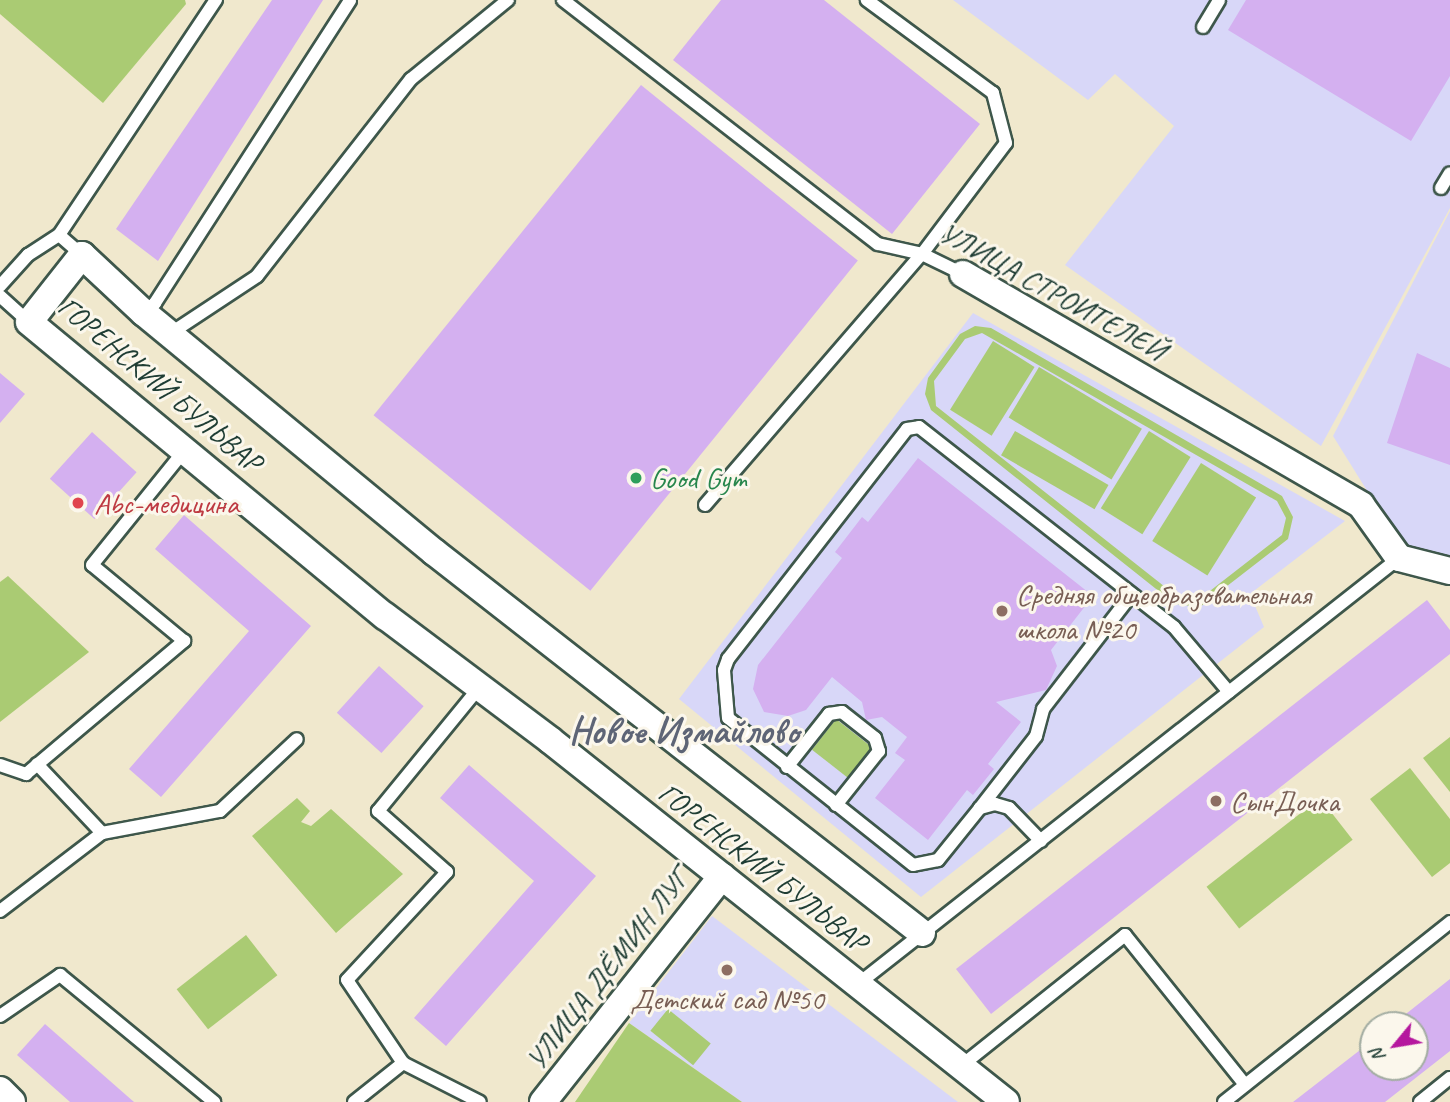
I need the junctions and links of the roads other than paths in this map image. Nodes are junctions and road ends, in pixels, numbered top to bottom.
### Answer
1 (216, 0) edge
2 (350, 0) edge
3 (508, 0) edge
4 (563, 0) edge
5 (867, 0) edge
6 (1219, 0) edge
7 (1203, 27) dead end
8 (1450, 173) edge
9 (1441, 188) dead end
10 (59, 235) junction
11 (922, 254) junction
12 (82, 256) junction
13 (963, 274) joint
14 (0, 286) edge
15 (0, 296) edge
16 (144, 313) junction
17 (29, 323) junction
18 (171, 333) junction
19 (184, 451) junction
20 (705, 505) dead end
21 (1399, 558) junction
22 (1450, 571) edge
23 (1132, 594) junction
24 (478, 689) junction
25 (1229, 692) junction
26 (297, 739) dead end
27 (37, 764) junction
28 (0, 765) edge
29 (788, 767) junction
30 (836, 805) junction
31 (980, 808) junction
32 (102, 833) junction
33 (1041, 841) junction
34 (722, 876) junction
35 (0, 911) edge
36 (1450, 922) edge
37 (922, 933) junction
38 (858, 984) junction
39 (0, 1016) edge
40 (403, 1063) junction
41 (961, 1066) junction
42 (1450, 1078) edge
43 (1245, 1085) junction
44 (214, 1102) edge
45 (354, 1102) edge
46 (480, 1102) edge
47 (543, 1102) edge
48 (1006, 1102) edge
49 (1224, 1102) edge
50 (1420, 1102) edge

1 - 10 lane
2 - 16 lane
3 - 18 lane
4 - 11 lane, УЛИЦА СТРОИТЕЛЕЙ
5 - 11 lane
6 - 7 lane
8 - 9 lane
10 - 12 lane
10 - 14 lane
11 - 13 lane, УЛИЦА СТРОИТЕЛЕЙ
11 - 20 lane
12 - 16 street, ГОРЕНСКИЙ БУЛЬВАР
12 - 17 street, ГОРЕНСКИЙ БУЛЬВАР
13 - 21 street, УЛИЦА СТРОИТЕЛЕЙ
15 - 17 lane
16 - 18 street, ГОРЕНСКИЙ БУЛЬВАР
17 - 19 street, ГОРЕНСКИЙ БУЛЬВАР
18 - 37 street, ГОРЕНСКИЙ БУЛЬВАР
19 - 24 street, ГОРЕНСКИЙ БУЛЬВАР
19 - 27 lane
21 - 22 street
21 - 25 lane
23 - 25 lane
23 - 29 lane
23 - 31 lane
24 - 34 street, ГОРЕНСКИЙ БУЛЬВАР
24 - 40 lane
25 - 33 lane
26 - 32 lane
27 - 28 lane
27 - 32 lane
29 - 30 lane
29 - 30 lane
30 - 31 lane
31 - 33 lane
32 - 35 lane
33 - 37 lane
34 - 38 street, ГОРЕНСКИЙ БУЛЬВАР
34 - 47 street, УЛИЦА ДЁМИН ЛУГ
36 - 43 lane
37 - 38 lane
38 - 41 street, ГОРЕНСКИЙ БУЛЬВАР
39 - 44 lane
40 - 45 lane
40 - 46 lane
41 - 43 lane
41 - 48 street, ГОРЕНСКИЙ БУЛЬВАР
42 - 50 lane
43 - 49 lane

